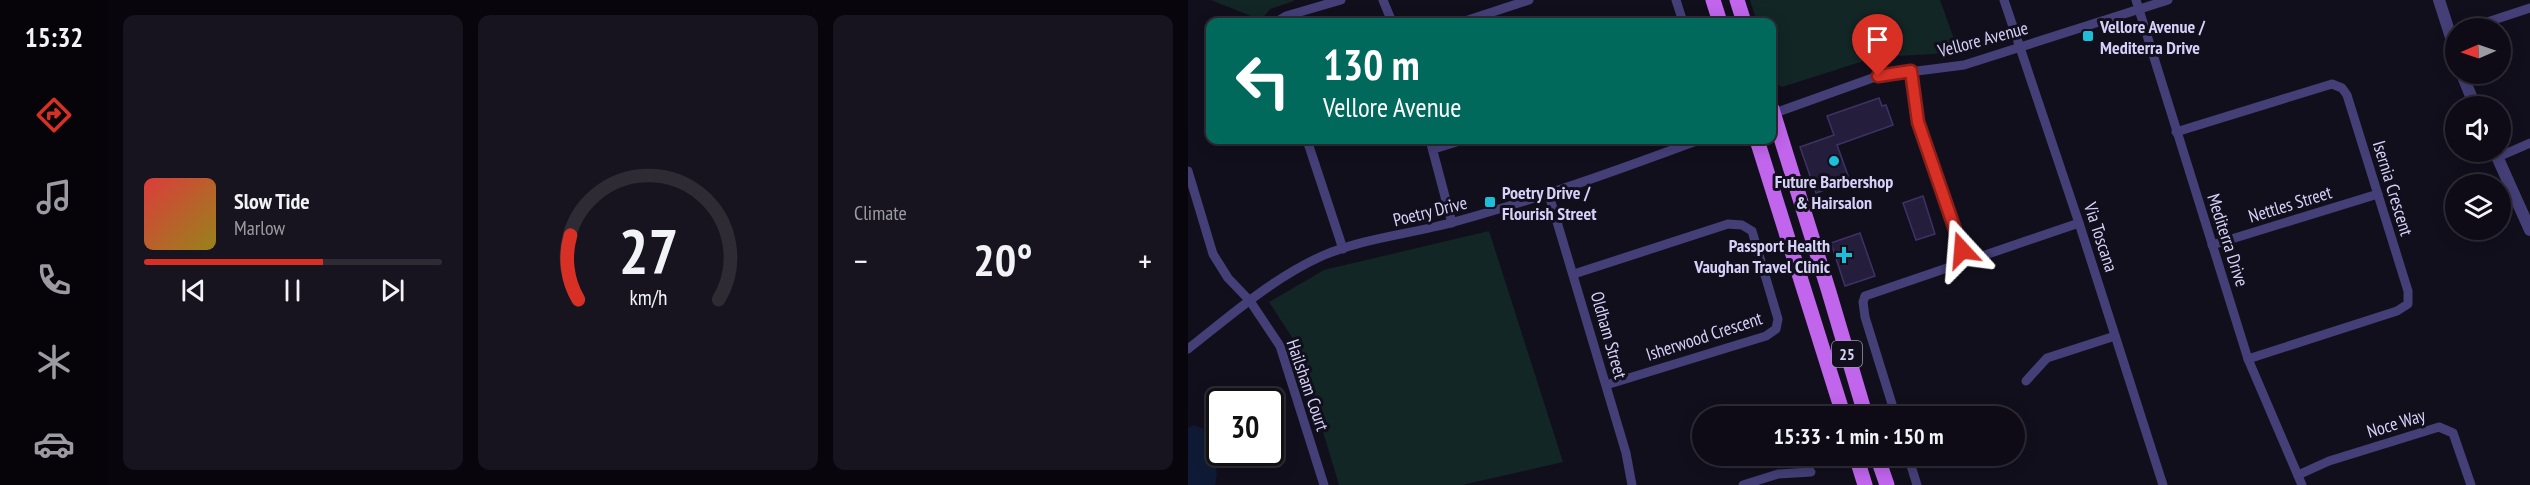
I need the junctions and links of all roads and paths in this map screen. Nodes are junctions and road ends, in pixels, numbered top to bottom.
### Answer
1 (1341, 0) edge
2 (1383, 0) edge
3 (1529, 0) edge
4 (1676, 0) edge
5 (1713, 0) edge
6 (1737, 0) edge
7 (2004, 0) edge
8 (2168, 0) edge
9 (2439, 0) edge
10 (2138, 4) edge
11 (2530, 8) edge
12 (1283, 18) edge
13 (1390, 18) edge
14 (1474, 18) edge
15 (1682, 18) edge
16 (1719, 18) edge
17 (1743, 18) edge
18 (2446, 18) edge
19 (2500, 18) edge
20 (2020, 47) junction
21 (1911, 71) junction
22 (1776, 111) edge
23 (1776, 125) edge
24 (2176, 132) junction
25 (2530, 143) edge
26 (1308, 144) edge
27 (1432, 144) edge
28 (1450, 144) edge
29 (1688, 144) edge
30 (1758, 144) edge
31 (1434, 149) junction
32 (2511, 149) edge
33 (2500, 162) edge
34 (1188, 171) edge
35 (2378, 194) junction
36 (1549, 195) junction
37 (1452, 223) junction
38 (2079, 223) junction
39 (2530, 230) edge
40 (2212, 246) junction
41 (1343, 249) junction
42 (1966, 261) junction
43 (1574, 274) junction
44 (1250, 301) junction
45 (2115, 336) junction
46 (1188, 349) edge
47 (2248, 359) junction
48 (2026, 381) dead end
49 (1606, 385) junction
50 (1841, 406) edge
51 (1863, 406) edge
52 (1892, 406) edge
53 (1859, 466) edge
54 (1880, 466) edge
55 (1911, 466) edge
56 (1811, 472) dead end
57 (2298, 475) junction
58 (2162, 483) edge
59 (1324, 485) edge
60 (1632, 485) edge
61 (1743, 485) edge
62 (1865, 485) edge
63 (1887, 485) edge
64 (1917, 485) edge
65 (2150, 485) edge
66 (2302, 485) edge
67 (2471, 485) edge

1 - 12 street
2 - 13 street
3 - 14 street
4 - 15 street
5 - 16 main road
6 - 17 main road
7 - 20 street, Via Toscana
8 - 10 street, Vellore Avenue
9 - 18 street
10 - 20 street, Vellore Avenue
10 - 24 street, Mediterra Drive
11 - 19 street
20 - 21 street, Vellore Avenue
20 - 38 street, Via Toscana
21 - 22 street, Vellore Avenue
21 - 42 street
23 - 51 main road, 25
24 - 35 street, Isernia Crescent
24 - 40 street, Mediterra Drive
25 - 32 street
26 - 41 street
27 - 31 street
28 - 31 street
29 - 36 street, Poetry Drive
30 - 50 main road, 25
31 - 37 street
33 - 39 street
34 - 44 street, Hailsham Court
35 - 40 street, Nettles Street
35 - 47 street, Isernia Crescent
36 - 37 street, Poetry Drive
36 - 43 street, Oldham Street
37 - 41 street, Poetry Drive
38 - 42 street
38 - 45 street, Via Toscana
40 - 47 street, Mediterra Drive
41 - 44 street, Poetry Drive
42 - 52 street
43 - 49 street, Oldham Street
43 - 49 street, Isherwood Crescent
44 - 46 street, Poetry Drive
44 - 59 street, Hailsham Court
45 - 48 street
45 - 58 street, Via Toscana
47 - 57 street, Mediterra Drive
49 - 60 street, Oldham Street
53 - 62 main road
54 - 63 main road
55 - 64 street
56 - 61 street
57 - 66 street, Mediterra Drive
57 - 67 street, Noce Way
58 - 65 street

